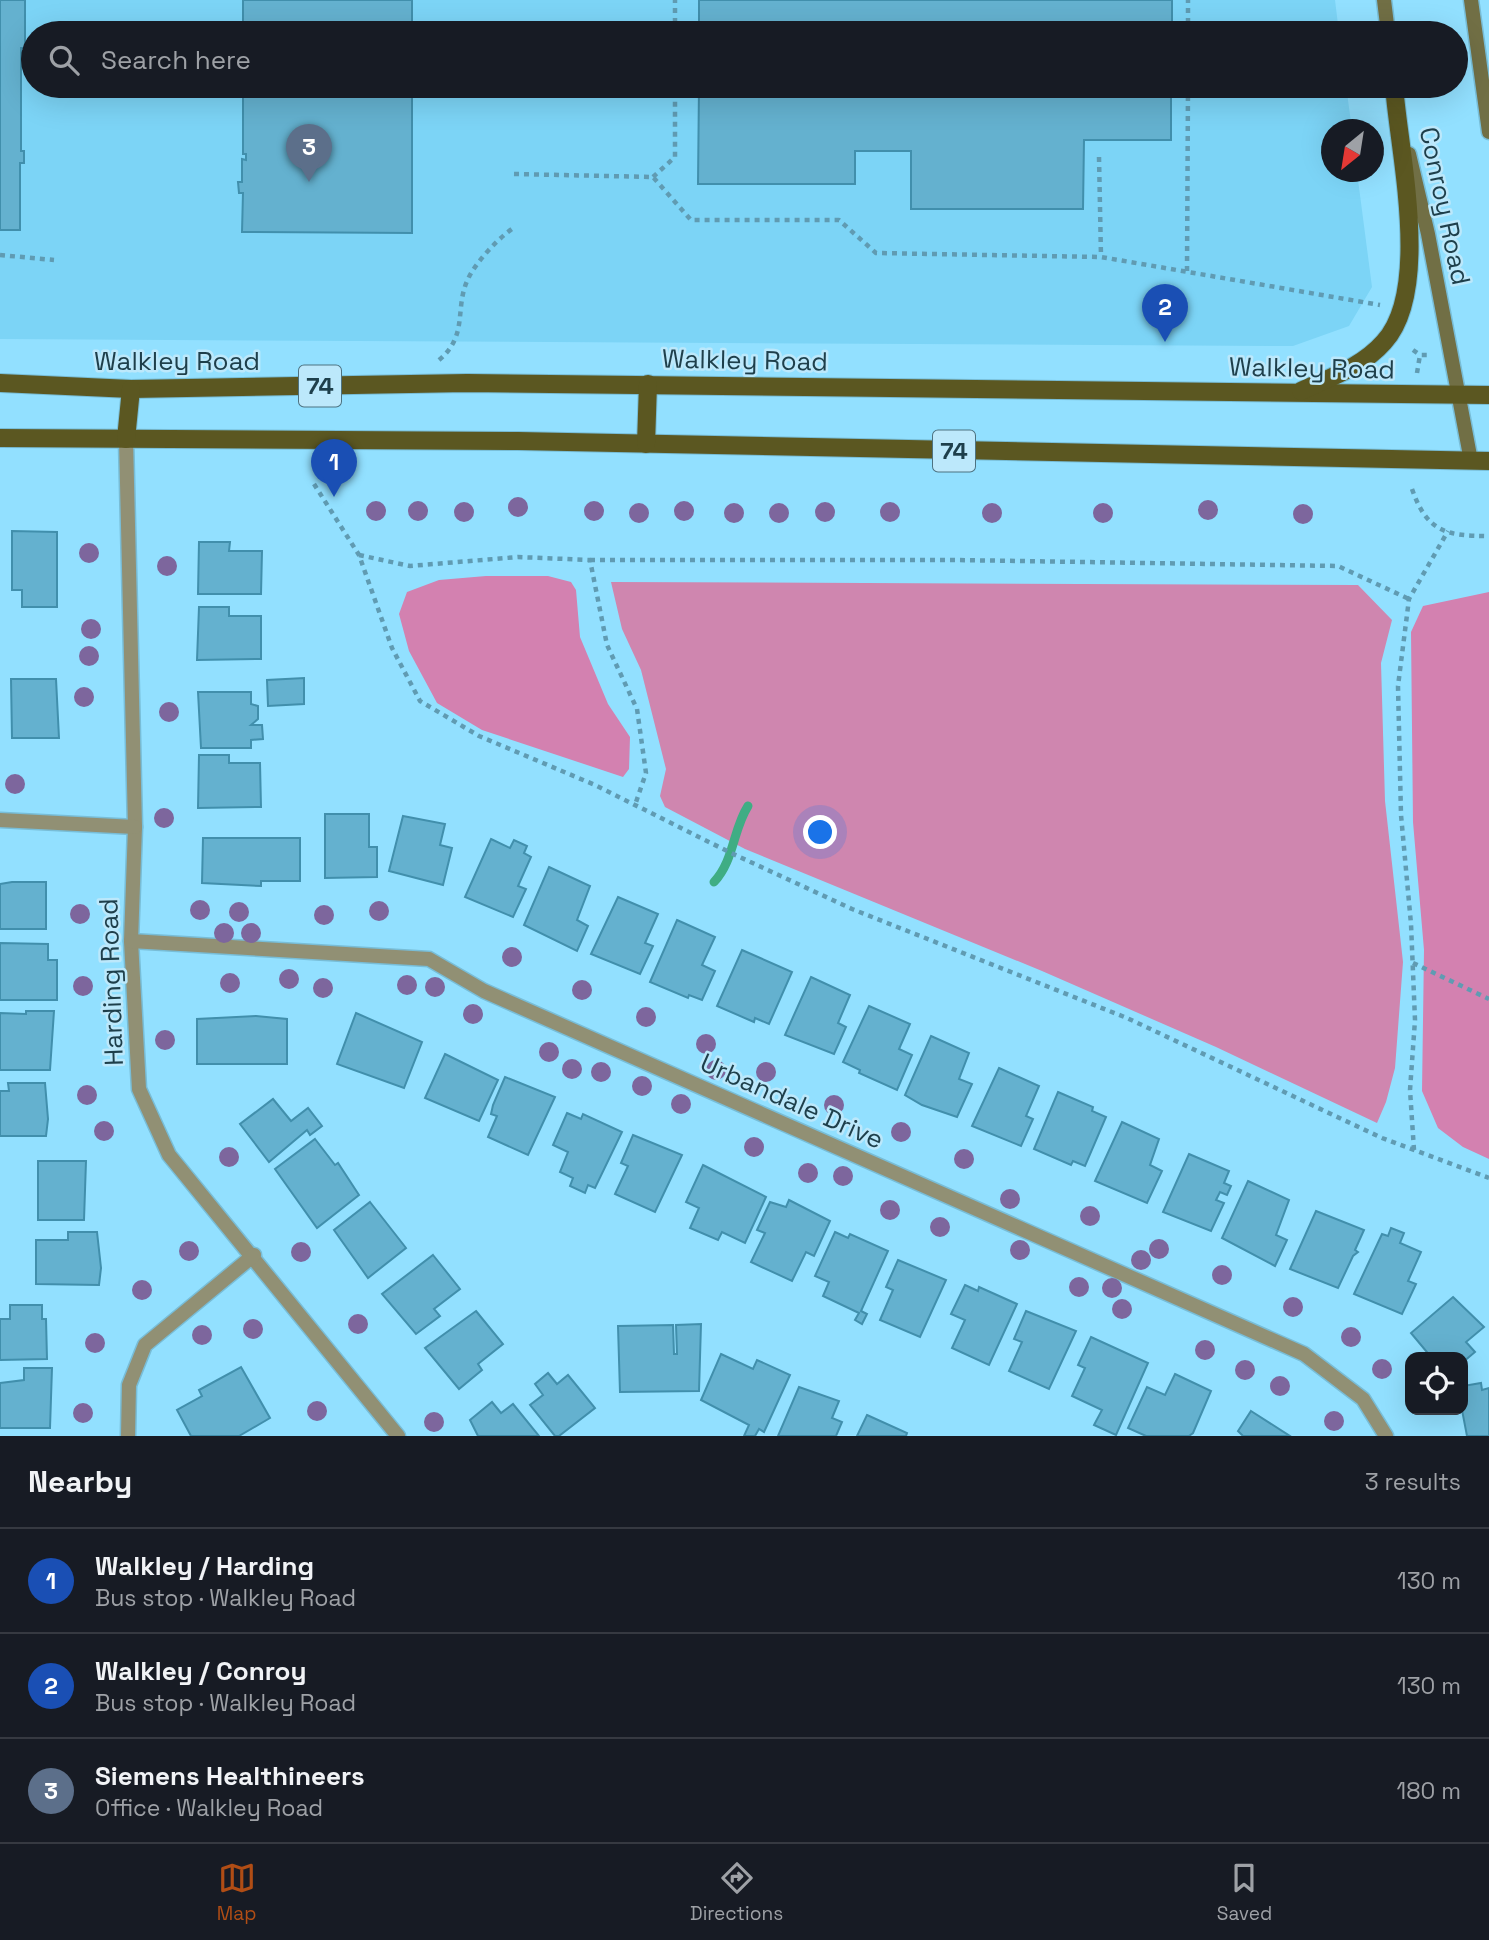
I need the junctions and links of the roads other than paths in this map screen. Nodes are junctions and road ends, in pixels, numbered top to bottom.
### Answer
1 (1384, 0) edge
2 (1471, 0) edge
3 (1387, 21) edge
4 (1395, 98) edge
5 (1396, 98) edge
6 (1489, 132) edge
7 (0, 383) edge
8 (648, 384) junction
9 (131, 389) junction
10 (1293, 394) junction
11 (1460, 396) junction
12 (1489, 396) edge
13 (0, 438) edge
14 (126, 439) junction
15 (646, 444) junction
16 (1480, 461) edge
17 (0, 820) edge
18 (135, 827) junction
19 (131, 942) junction
20 (254, 1255) junction
21 (128, 1436) edge
22 (398, 1436) edge
23 (1386, 1436) edge

1 - 3 main road
2 - 6 main road
4 - 10 main road
5 - 11 main road, Conroy Road
7 - 9 main road, Walkley Road / 74
8 - 9 main road, Walkley Road / 74
8 - 10 main road, Walkley Road / 74
8 - 15 main road
9 - 14 main road
10 - 11 main road, Walkley Road / 74
11 - 12 main road, Walkley Road / 74
11 - 16 main road, Conroy Road
13 - 14 main road, 74
14 - 15 main road, 74
14 - 18 street, Harding Road
15 - 16 main road, 74
17 - 18 street
18 - 19 street, Harding Road
19 - 20 street, Harding Road
19 - 23 street, Urbandale Drive
20 - 21 street
20 - 22 street, Harding Road

